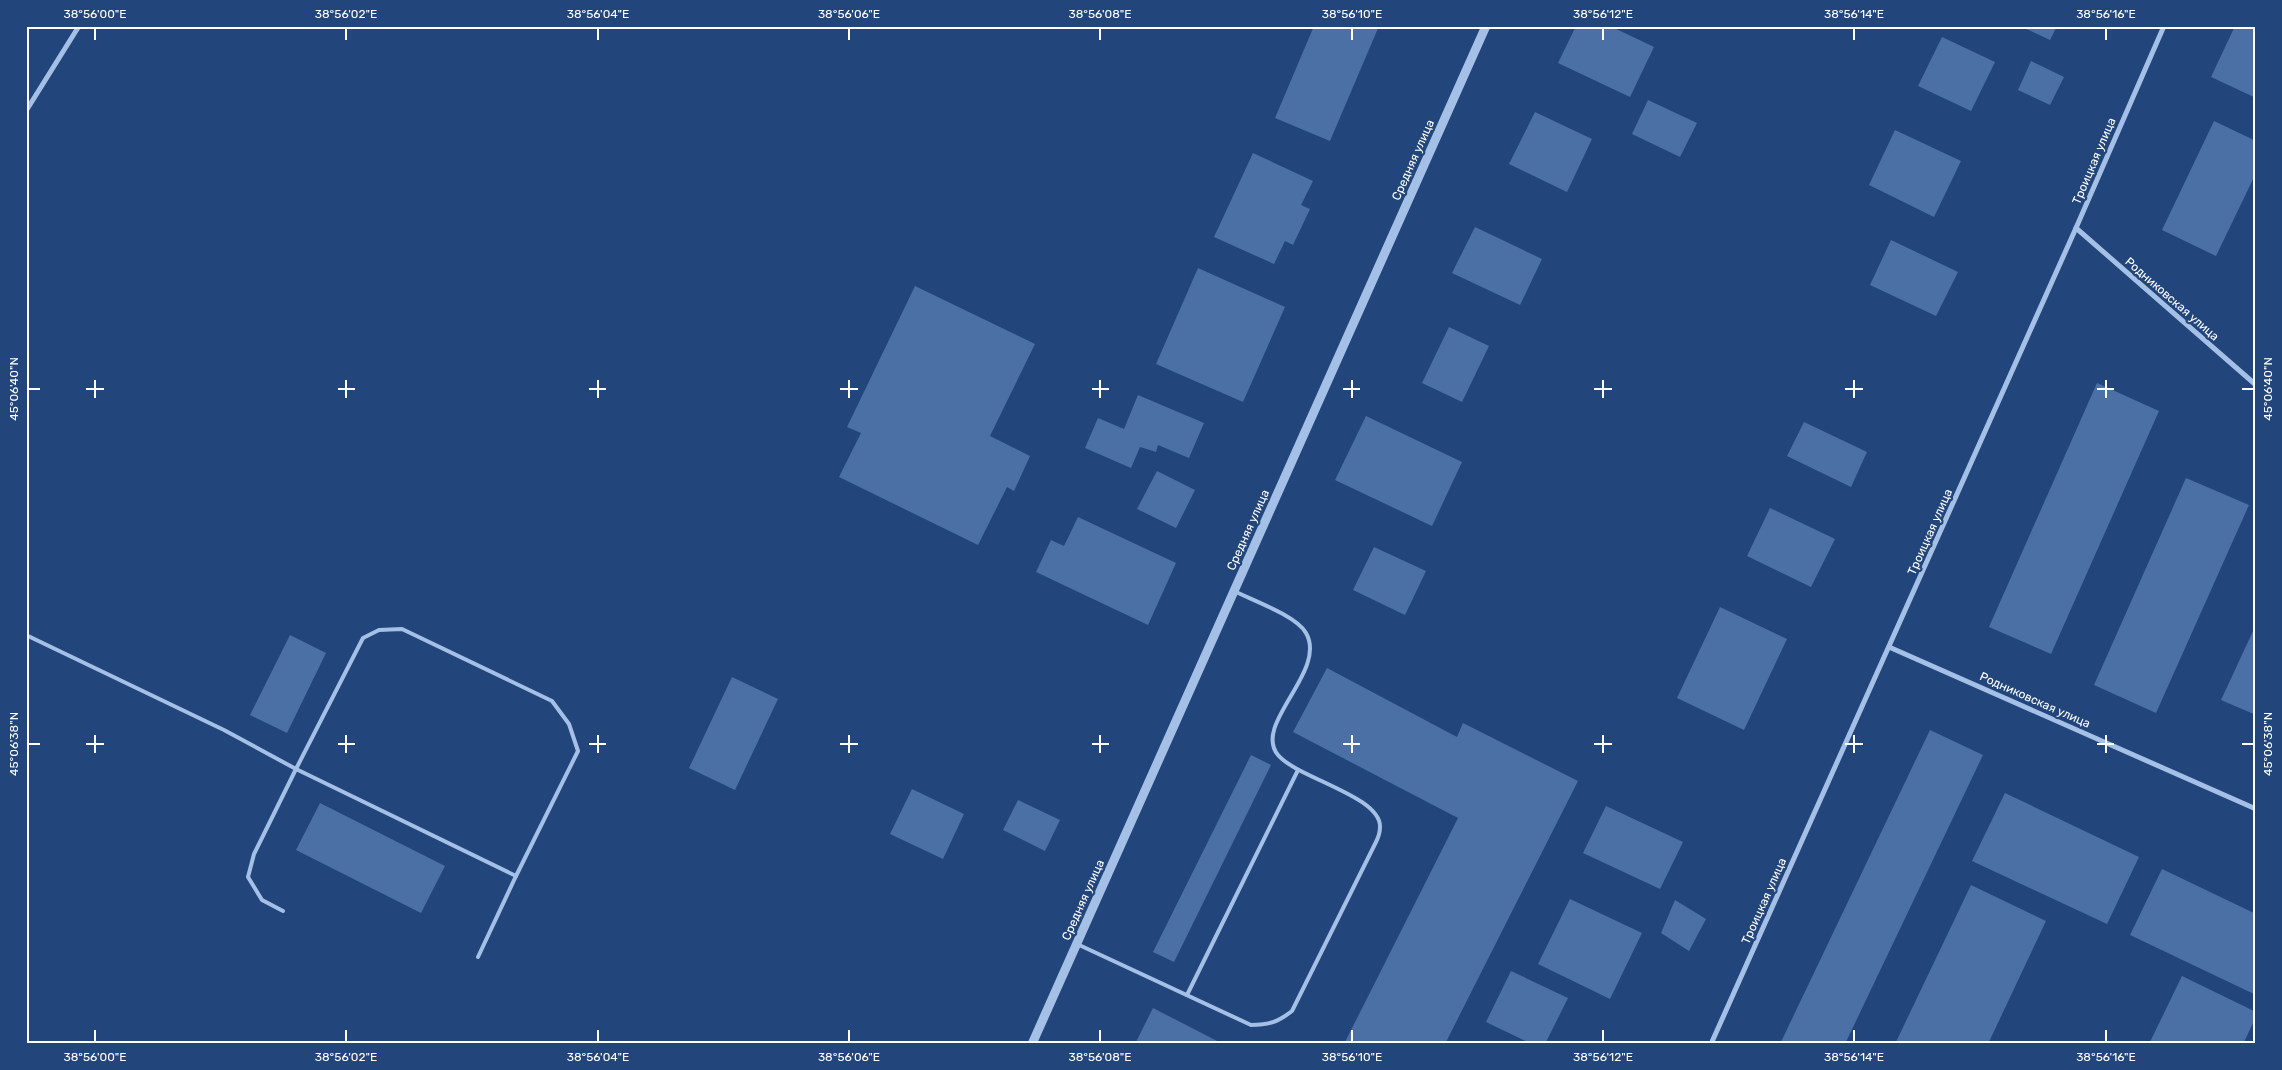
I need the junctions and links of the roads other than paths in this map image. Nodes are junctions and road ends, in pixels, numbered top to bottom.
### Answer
1 (79, 26) edge
2 (1486, 26) edge
3 (2164, 26) edge
4 (26, 110) edge
5 (2076, 228) junction
6 (2256, 385) edge
7 (1234, 591) junction
8 (26, 635) edge
9 (1889, 646) junction
10 (296, 768) junction
11 (1298, 770) junction
12 (2256, 809) edge
13 (516, 876) junction
14 (283, 911) dead end
15 (1077, 944) junction
16 (478, 957) dead end
17 (1187, 995) junction
18 (1032, 1044) edge
19 (1711, 1044) edge

1 - 4 street
2 - 7 street, Средняя улица
3 - 5 street, Троицкая улица
5 - 6 street, Родниковская улица
5 - 9 street, Троицкая улица
7 - 11 lane
7 - 15 street, Средняя улица
8 - 10 lane
9 - 12 street, Родниковская улица
9 - 19 street, Троицкая улица
10 - 13 lane
10 - 13 lane
10 - 14 lane
11 - 17 lane
11 - 17 lane
13 - 16 lane
15 - 17 lane
15 - 18 street, Средняя улица

